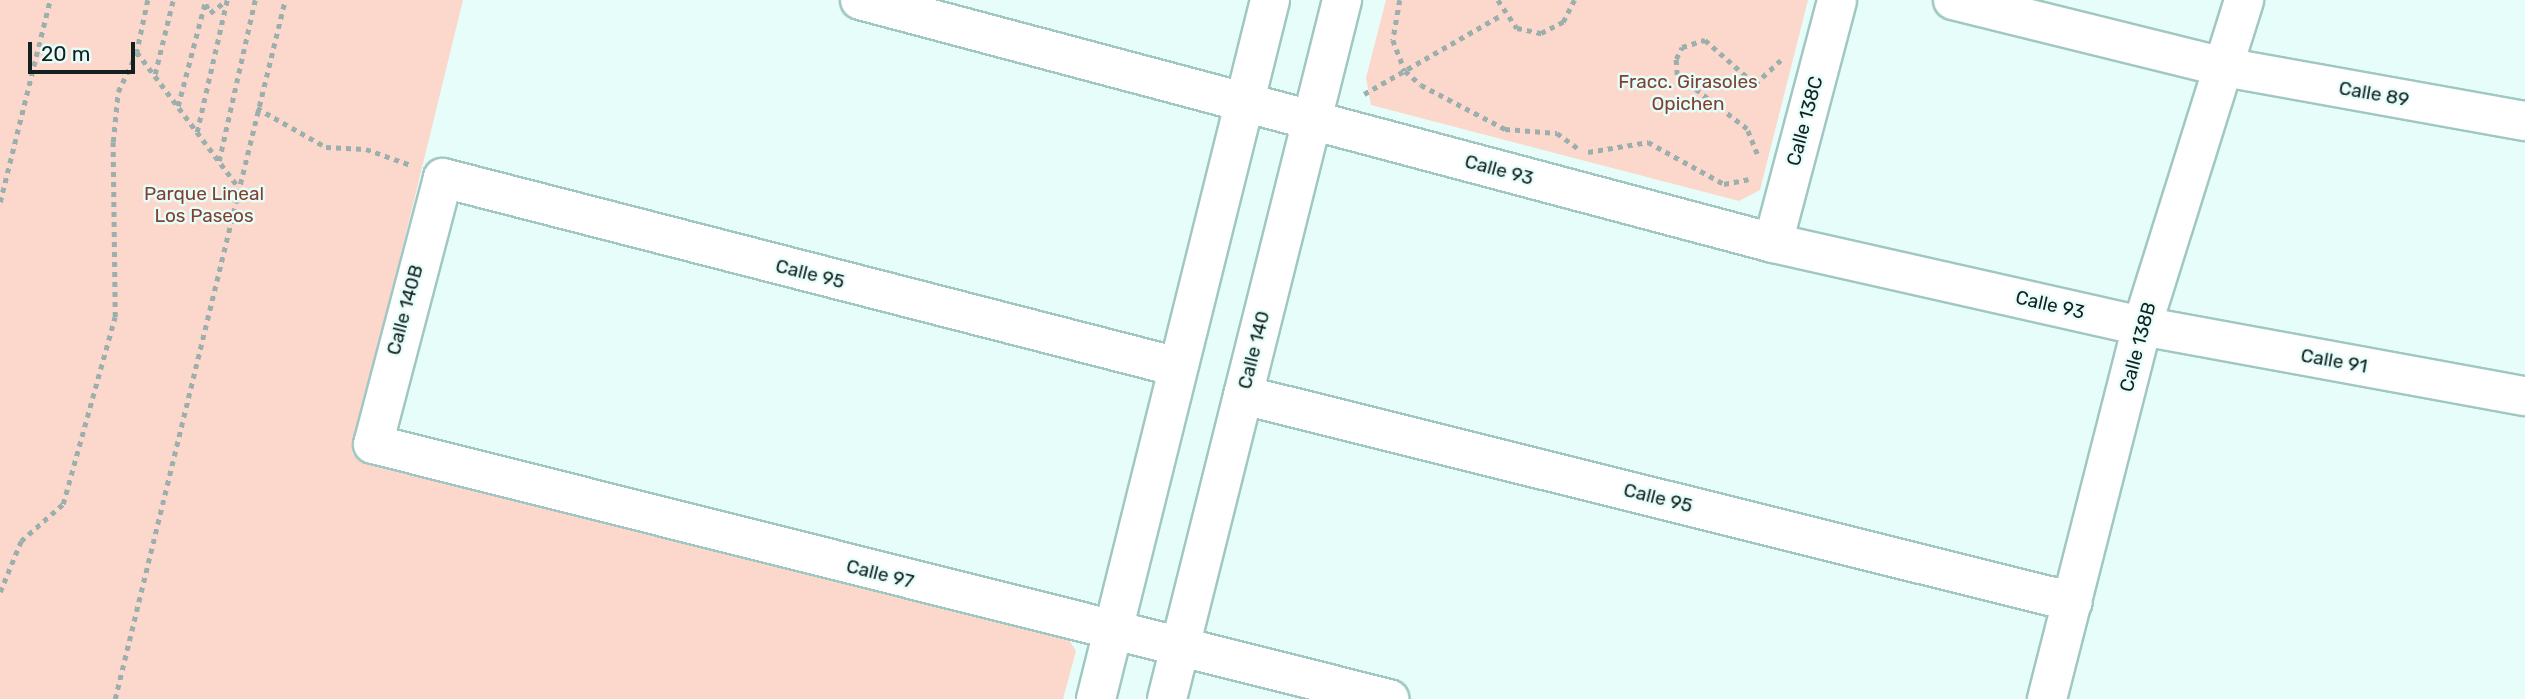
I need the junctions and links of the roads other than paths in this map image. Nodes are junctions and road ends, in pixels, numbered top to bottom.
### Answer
1 (860, 0) edge
2 (1270, 0) edge
3 (1342, 0) edge
4 (1837, 0) edge
5 (1953, 0) edge
6 (2244, 0) edge
7 (2224, 67) junction
8 (1245, 103) junction
9 (1312, 120) junction
10 (2525, 121) edge
11 (443, 178) joint
12 (1773, 243) junction
13 (2142, 326) junction
14 (1178, 367) junction
15 (1243, 395) junction
16 (2525, 396) edge
17 (373, 443) joint
18 (2073, 602) junction
19 (1113, 632) junction
20 (1180, 647) junction
21 (1096, 699) edge
22 (1167, 699) edge
23 (1389, 699) edge
24 (2048, 699) edge

1 - 8 street, Calle 93
2 - 8 street
3 - 9 street, Calle 140
4 - 12 street, Calle 138C
5 - 7 street
6 - 7 street, Calle 138B
7 - 10 street, Calle 89
7 - 13 street, Calle 138B
8 - 9 street, Calle 93
8 - 14 street
9 - 12 street, Calle 93
9 - 15 street, Calle 140
11 - 14 street, Calle 95
11 - 17 street, Calle 140B
12 - 13 street, Calle 93
13 - 16 street, Calle 91
13 - 18 street, Calle 138B
14 - 19 street
15 - 18 street, Calle 95
15 - 20 street, Calle 140
17 - 19 street, Calle 97
18 - 24 street, Calle 138B
19 - 20 street, Calle 97
19 - 21 street
20 - 22 street, Calle 140
20 - 23 street, Calle 97

